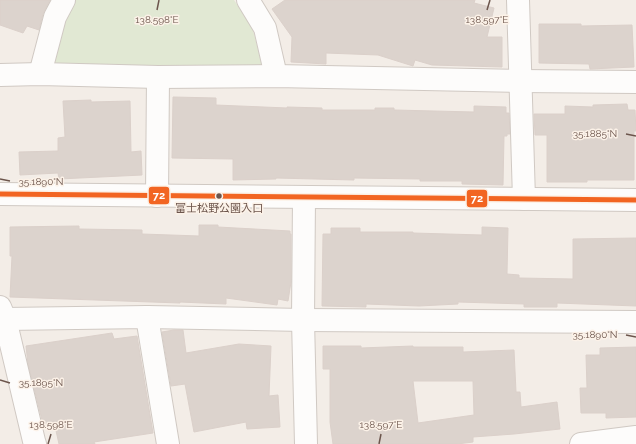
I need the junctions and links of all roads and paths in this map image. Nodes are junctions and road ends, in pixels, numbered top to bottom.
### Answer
1 (64, 0) edge
2 (248, 0) edge
3 (518, 0) edge
4 (40, 74) junction
5 (0, 75) edge
6 (276, 76) junction
7 (158, 77) junction
8 (520, 81) junction
9 (636, 82) edge
10 (0, 194) edge
11 (157, 196) junction
12 (304, 198) junction
13 (524, 199) junction
14 (636, 200) edge
15 (2, 312) edge
16 (146, 317) junction
17 (303, 320) junction
18 (636, 322) edge
19 (636, 437) edge
20 (35, 444) edge
21 (168, 444) edge
22 (306, 444) edge
23 (582, 444) edge

1 - 4 street
2 - 6 street
3 - 8 street
4 - 5 street
4 - 7 street
6 - 7 street
6 - 8 street
7 - 11 street
8 - 9 street
8 - 13 street
10 - 11 street
11 - 12 street
12 - 13 street
12 - 17 street
13 - 14 street
15 - 16 street
15 - 20 street
16 - 17 street
16 - 21 street
17 - 18 street
17 - 22 street
19 - 23 street

